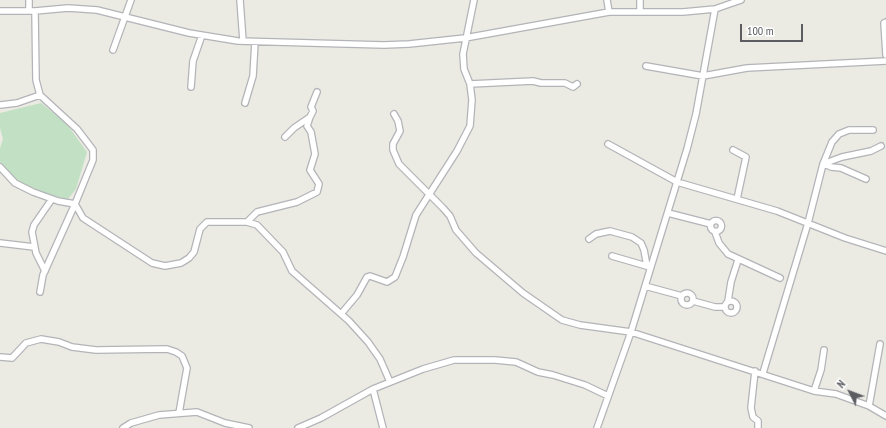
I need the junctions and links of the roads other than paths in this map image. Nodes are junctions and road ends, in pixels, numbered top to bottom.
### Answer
1 (29, 0) edge
2 (131, 0) edge
3 (240, 0) edge
4 (474, 0) edge
5 (607, 0) edge
6 (640, 0) edge
7 (741, 0) edge
8 (714, 9) junction
9 (0, 11) edge
10 (32, 11) junction
11 (640, 11) junction
12 (608, 12) junction
13 (124, 16) junction
14 (886, 22) edge
15 (202, 36) junction
16 (465, 38) junction
17 (243, 42) junction
18 (255, 42) junction
19 (113, 50) dead end
20 (886, 55) edge
21 (886, 61) edge
22 (646, 66) dead end
23 (703, 76) junction
24 (470, 84) junction
25 (577, 84) dead end
26 (191, 87) dead end
27 (317, 92) dead end
28 (40, 95) junction
29 (245, 103) dead end
30 (0, 105) edge
31 (394, 114) dead end
32 (310, 117) junction
33 (873, 130) dead end
34 (285, 137) dead end
35 (608, 144) dead end
36 (881, 146) dead end
37 (733, 150) dead end
38 (824, 164) junction
39 (0, 167) edge
40 (866, 179) dead end
41 (677, 182) junction
42 (429, 194) junction
43 (52, 199) junction
44 (737, 199) junction
45 (75, 204) junction
46 (668, 213) junction
47 (247, 222) junction
48 (808, 223) junction
49 (711, 224) junction
50 (715, 232) junction
51 (589, 239) dead end
52 (0, 243) edge
53 (34, 247) junction
54 (886, 250) edge
55 (612, 256) dead end
56 (738, 260) junction
57 (649, 267) junction
58 (45, 271) junction
59 (780, 278) dead end
60 (645, 286) junction
61 (40, 292) dead end
62 (341, 314) junction
63 (631, 332) junction
64 (880, 344) dead end
65 (824, 350) dead end
66 (0, 358) edge
67 (755, 371) junction
68 (763, 373) junction
69 (390, 382) junction
70 (373, 390) junction
71 (814, 391) junction
72 (608, 396) junction
73 (869, 406) junction
74 (179, 414) junction
75 (886, 416) edge
76 (123, 428) edge
77 (249, 428) edge
78 (298, 428) edge
79 (383, 428) edge
80 (597, 428) edge
81 (758, 428) edge

1 - 10 street
2 - 13 street
3 - 17 street
4 - 16 street
5 - 12 street
6 - 11 street
7 - 8 street
8 - 11 street
8 - 23 street
9 - 10 street
10 - 13 street
10 - 28 street
11 - 12 street
12 - 16 street
13 - 15 street
13 - 19 street
14 - 20 street
15 - 17 street
15 - 26 street
16 - 18 street
16 - 24 street
17 - 18 street
18 - 29 street
21 - 23 street
22 - 23 street
23 - 41 street
24 - 25 street
24 - 42 street
27 - 32 street
28 - 30 street
28 - 45 street
31 - 42 street
32 - 34 street
32 - 47 street
33 - 38 street
35 - 41 street
36 - 38 street
37 - 44 street
38 - 40 street
38 - 48 street
39 - 43 street
41 - 44 street
41 - 46 street
42 - 62 street
42 - 63 street
43 - 45 street
43 - 53 street
44 - 48 street
45 - 47 street
45 - 58 street
46 - 49 street
46 - 57 street
47 - 62 street
48 - 54 street
48 - 68 street
49 - 50 street
49 - 50 street
50 - 56 street
51 - 57 street
52 - 53 street
53 - 58 street
55 - 57 street
56 - 59 street
56 - 60 street
57 - 60 street
58 - 61 street
60 - 63 street
62 - 69 street
63 - 67 street
63 - 72 street
64 - 73 street
65 - 71 street
66 - 74 street
67 - 68 street
67 - 81 street
68 - 71 street
69 - 70 street
69 - 72 street
70 - 78 street
70 - 79 street
71 - 73 street
72 - 80 street
73 - 75 street
74 - 76 street
74 - 77 street

